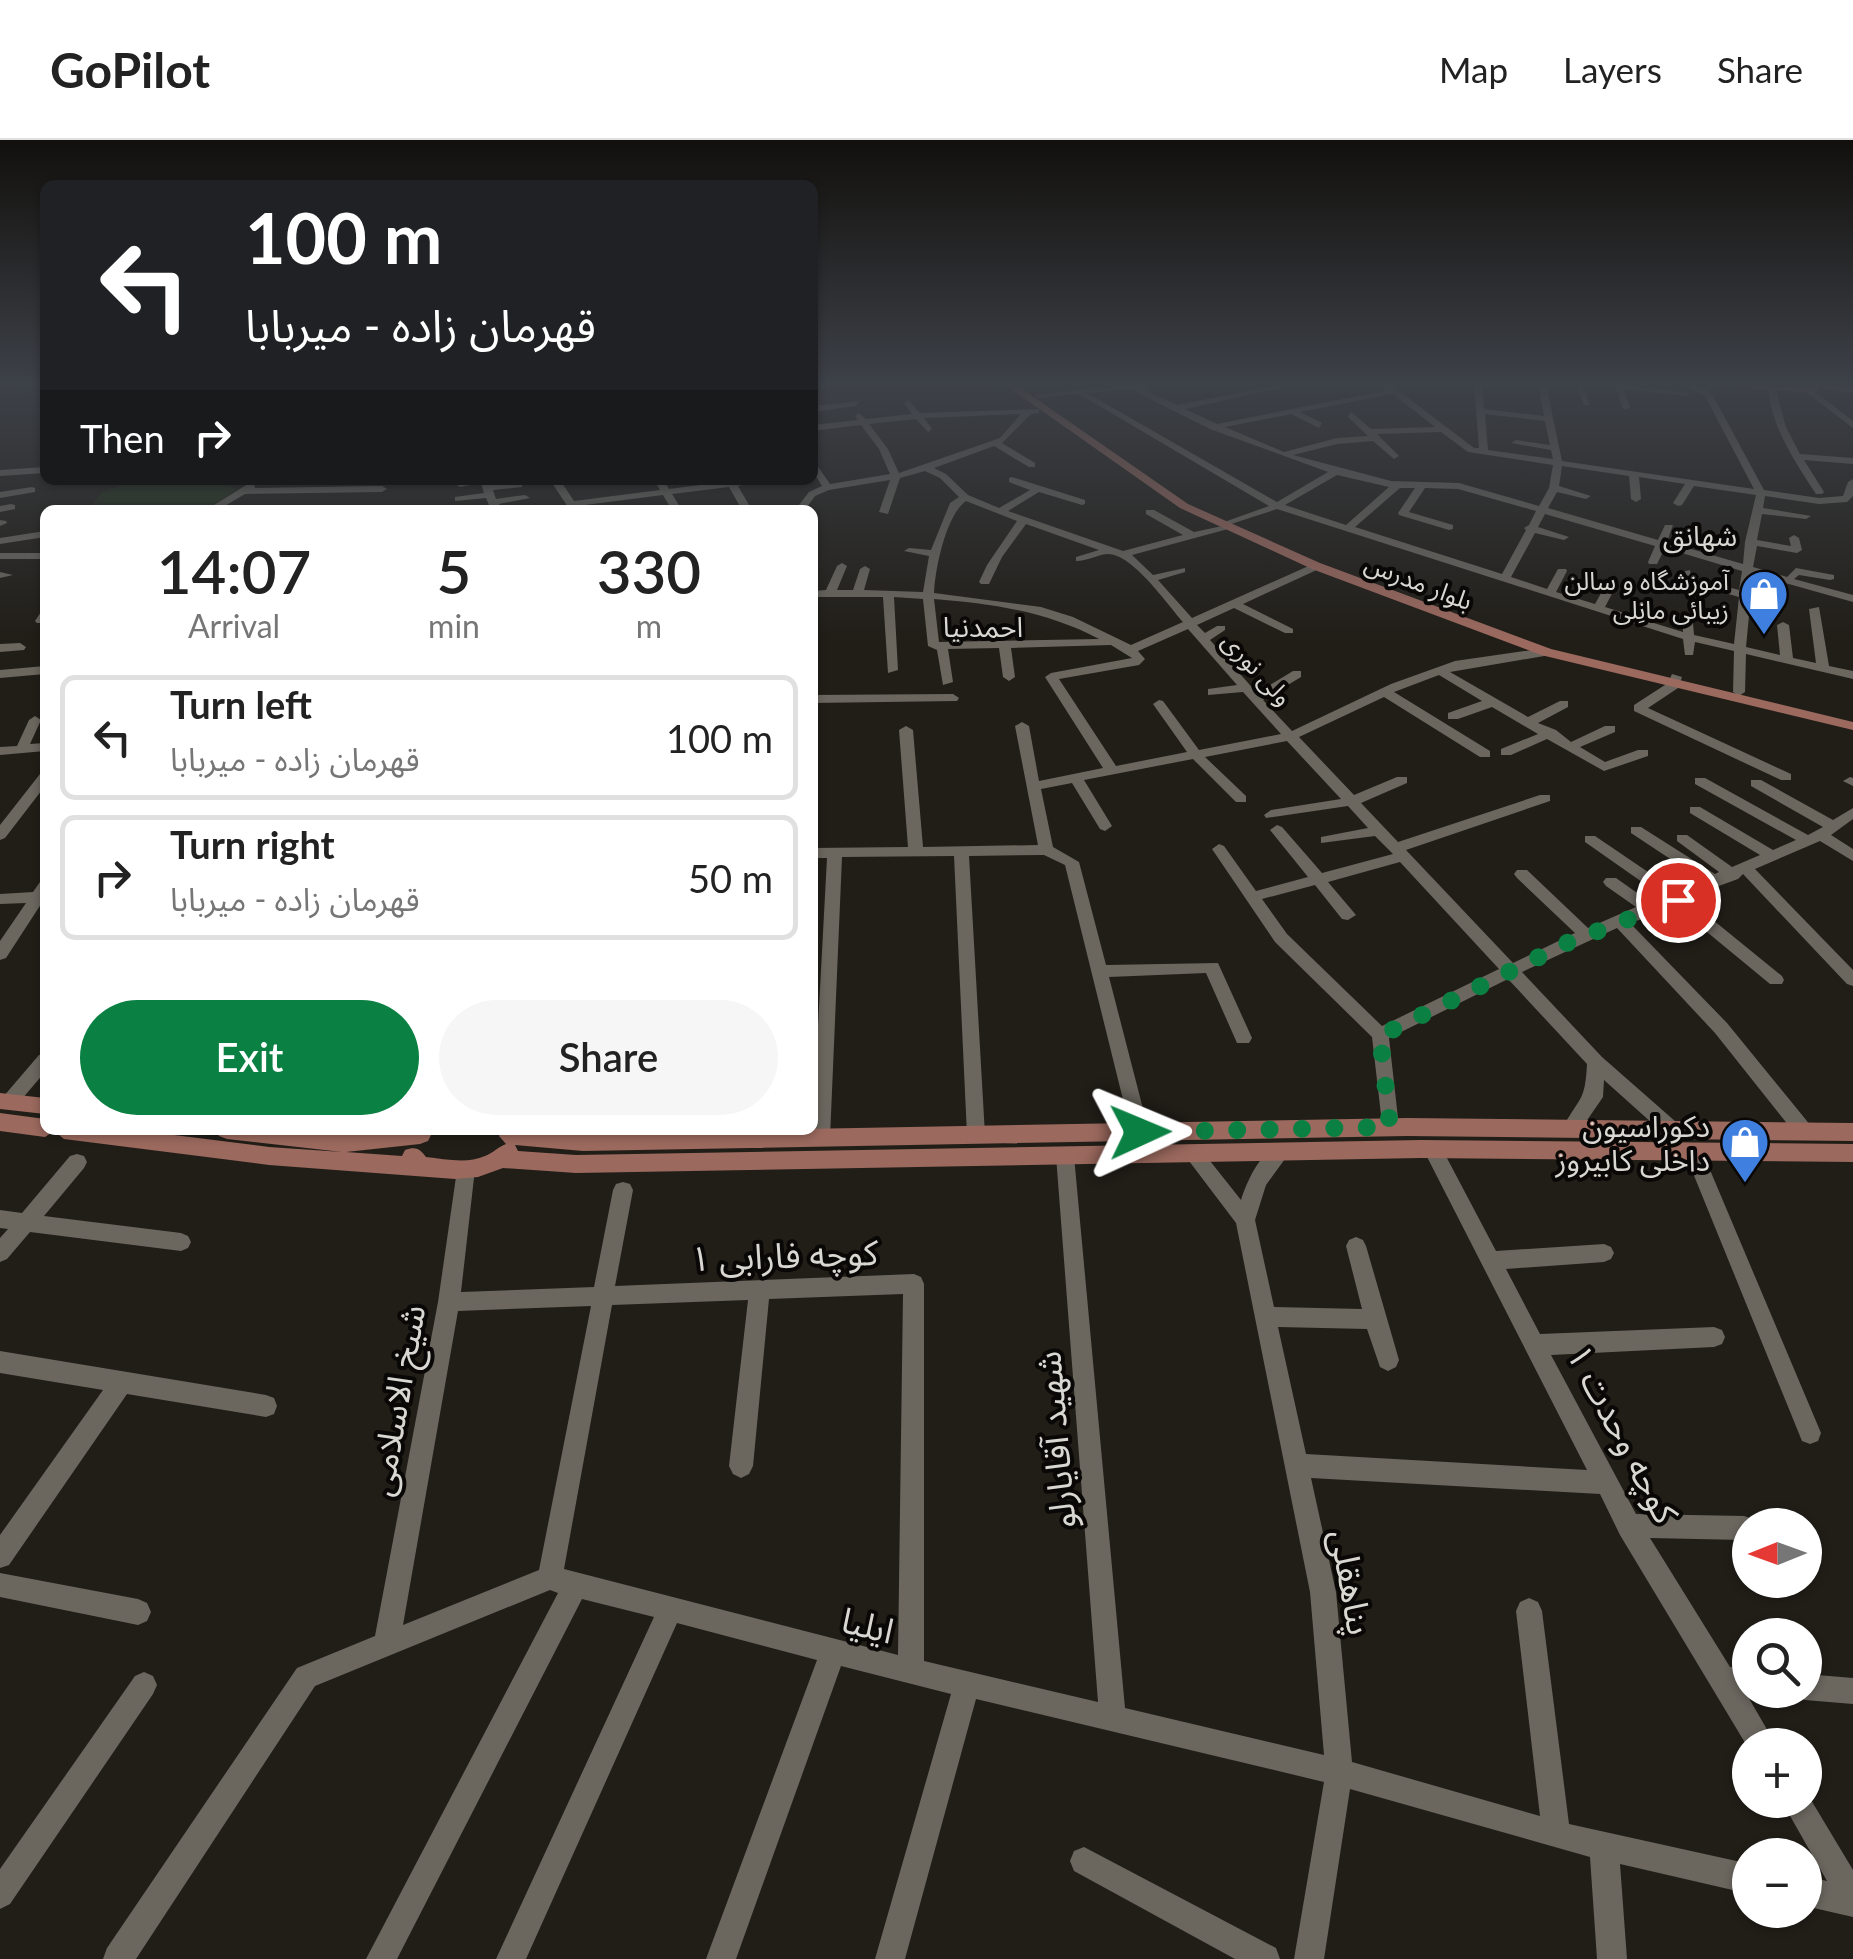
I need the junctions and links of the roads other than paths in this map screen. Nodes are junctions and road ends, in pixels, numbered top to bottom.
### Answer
1 (24, 469) edge
2 (892, 469) edge
3 (923, 469) edge
4 (928, 469) edge
5 (1131, 469) edge
6 (1144, 469) edge
7 (1216, 469) edge
8 (1326, 469) edge
9 (1557, 469) edge
10 (1599, 469) edge
11 (1748, 469) edge
12 (1805, 469) edge
13 (40, 470) edge
14 (22, 472) junction
15 (1336, 472) junction
16 (0, 474) edge
17 (1634, 474) junction
18 (818, 476) edge
19 (896, 476) junction
20 (1012, 480) dead end
21 (1692, 482) junction
22 (1853, 482) edge
23 (248, 485) edge
24 (259, 485) edge
25 (374, 485) edge
26 (383, 485) edge
27 (463, 485) edge
28 (519, 485) dead end
29 (614, 485) edge
30 (663, 485) edge
31 (724, 485) edge
32 (1397, 485) junction
33 (1422, 486) junction
34 (1435, 486) junction
35 (827, 487) junction
36 (1554, 488) junction
37 (32, 490) dead end
38 (278, 490) junction
39 (330, 490) junction
40 (1038, 490) junction
41 (669, 492) junction
42 (1761, 492) junction
43 (1819, 492) dead end
44 (0, 495) edge
45 (490, 495) edge
46 (1586, 496) dead end
47 (965, 497) junction
48 (526, 498) dead end
49 (621, 498) junction
50 (1636, 498) dead end
51 (458, 499) dead end
52 (1850, 500) edge
53 (1082, 502) dead end
54 (1426, 502) dead end
55 (1678, 503) dead end
56 (378, 504) dead end
57 (218, 505) edge
58 (266, 505) edge
59 (317, 505) edge
60 (584, 505) edge
61 (675, 505) edge
62 (804, 505) edge
63 (1277, 506) junction
64 (1541, 510) junction
65 (1758, 510) junction
66 (1000, 511) junction
67 (884, 512) dead end
68 (1150, 512) dead end
69 (1806, 516) dead end
70 (1024, 518) junction
71 (1630, 518) dead end
72 (1228, 525) junction
73 (1449, 527) dead end
74 (1669, 527) dead end
75 (1348, 528) junction
76 (1530, 528) junction
77 (1408, 533) dead end
78 (1622, 533) junction
79 (40, 535) edge
80 (1192, 536) junction
81 (20, 538) junction
82 (1564, 538) dead end
83 (1794, 538) dead end
84 (0, 541) edge
85 (1750, 542) junction
86 (1398, 544) junction
87 (1662, 544) junction
88 (908, 551) dead end
89 (935, 552) junction
90 (1116, 552) junction
91 (0, 556) edge
92 (40, 556) edge
93 (1080, 559) dead end
94 (1653, 562) dead end
95 (1693, 564) junction
96 (842, 566) dead end
97 (1317, 566) junction
98 (1747, 568) junction
99 (865, 569) dead end
100 (1181, 570) dead end
101 (1562, 571) dead end
102 (1830, 577) dead end
103 (1150, 579) junction
104 (1505, 579) junction
105 (984, 582) dead end
106 (1793, 582) junction
107 (1609, 588) dead end
108 (830, 593) junction
109 (1550, 593) junction
110 (818, 594) edge
111 (857, 594) junction
112 (888, 595) junction
113 (1745, 595) junction
114 (925, 598) junction
115 (1853, 599) edge
116 (1644, 602) dead end
117 (1233, 603) junction
118 (1815, 609) dead end
119 (1598, 610) junction
120 (1688, 614) dead end
121 (1638, 622) junction
122 (1187, 623) junction
123 (1784, 625) dead end
124 (1222, 628) dead end
125 (1289, 631) dead end
126 (1687, 637) junction
127 (1202, 640) junction
128 (1114, 642) junction
129 (1004, 644) junction
130 (942, 646) junction
131 (20, 647) dead end
132 (0, 648) edge
133 (1131, 650) junction
134 (1738, 650) junction
135 (1546, 652) junction
136 (1688, 652) dead end
137 (1787, 660) junction
138 (1823, 668) junction
139 (40, 670) edge
140 (892, 670) dead end
141 (1440, 671) junction
142 (0, 674) edge
143 (1298, 674) dead end
144 (1853, 674) edge
145 (1009, 678) dead end
146 (1675, 681) junction
147 (947, 682) dead end
148 (1241, 683) junction
149 (1209, 688) dead end
150 (1384, 692) junction
151 (1739, 692) junction
152 (953, 698) dead end
153 (818, 699) edge
154 (1256, 699) junction
155 (1495, 701) junction
156 (1158, 704) dead end
157 (1564, 704) dead end
158 (1453, 716) dead end
159 (1853, 717) edge
160 (35, 720) dead end
161 (1531, 721) junction
162 (1022, 726) dead end
163 (1853, 726) edge
164 (1610, 729) dead end
165 (906, 730) dead end
166 (1550, 733) junction
167 (1291, 736) junction
168 (40, 747) edge
169 (1570, 747) junction
170 (22, 748) junction
171 (0, 751) edge
172 (1506, 752) dead end
173 (1643, 753) dead end
174 (1484, 754) dead end
175 (1196, 756) junction
176 (1112, 771) junction
177 (1076, 778) junction
178 (1786, 778) dead end
179 (1402, 780) dead end
180 (1700, 781) dead end
181 (40, 783) edge
182 (1756, 783) dead end
183 (1034, 786) junction
184 (1545, 798) dead end
185 (1241, 800) dead end
186 (1353, 802) junction
187 (1694, 810) dead end
188 (1853, 812) edge
189 (1105, 826) dead end
190 (1380, 830) junction
191 (1636, 830) dead end
192 (1821, 834) junction
193 (0, 835) edge
194 (1590, 838) dead end
195 (1682, 838) dead end
196 (1326, 840) dead end
197 (1046, 850) junction
198 (1219, 850) dead end
199 (961, 851) junction
200 (916, 852) junction
201 (1401, 852) junction
202 (818, 854) edge
203 (835, 854) junction
204 (1774, 856) junction
205 (1853, 856) edge
206 (1740, 872) junction
207 (1522, 874) dead end
208 (1318, 878) junction
209 (1612, 882) dead end
210 (1716, 882) junction
211 (40, 892) edge
212 (40, 894) edge
213 (1252, 896) junction
214 (0, 899) edge
215 (1678, 900) junction
216 (1651, 910) junction
217 (1348, 915) dead end
218 (1620, 922) junction
219 (1586, 936) junction
220 (0, 954) edge
221 (1853, 955) edge
222 (1832, 958) junction
223 (1512, 969) junction
224 (1098, 970) junction
225 (1776, 980) dead end
226 (1853, 980) edge
227 (1380, 1036) junction
228 (1244, 1038) dead end
229 (1596, 1062) junction
230 (40, 1066) edge
231 (40, 1106) edge
232 (3, 1108) edge
233 (40, 1126) edge
234 (1390, 1127) junction
235 (1572, 1127) junction
236 (1669, 1127) junction
237 (1804, 1131) junction
238 (1140, 1132) junction
239 (1853, 1132) edge
240 (103, 1135) edge
241 (273, 1135) edge
242 (402, 1135) edge
243 (423, 1135) edge
244 (507, 1135) edge
245 (523, 1135) edge
246 (658, 1135) edge
247 (976, 1135) junction
248 (821, 1138) junction
249 (1432, 1149) junction
250 (1692, 1151) junction
251 (1281, 1152) junction
252 (1853, 1152) edge
253 (1192, 1153) junction
254 (1065, 1156) junction
255 (502, 1159) junction
256 (77, 1162) dead end
257 (420, 1166) junction
258 (465, 1169) junction
259 (623, 1190) dead end
260 (0, 1219) edge
261 (1245, 1220) junction
262 (26, 1222) junction
263 (181, 1242) dead end
264 (1356, 1246) dead end
265 (1604, 1252) dead end
266 (0, 1253) edge
267 (1490, 1262) junction
268 (760, 1290) junction
269 (603, 1296) junction
270 (449, 1302) junction
271 (1266, 1317) junction
272 (1376, 1319) junction
273 (1714, 1337) dead end
274 (1534, 1345) junction
275 (1388, 1360) dead end
276 (0, 1362) edge
277 (122, 1382) junction
278 (266, 1406) dead end
279 (1810, 1433) dead end
280 (1295, 1465) junction
281 (741, 1466) dead end
282 (1606, 1483) junction
283 (1630, 1526) junction
284 (1732, 1528) edge
285 (0, 1556) edge
286 (563, 1581) junction
287 (0, 1585) edge
288 (671, 1609) junction
289 (138, 1612) dead end
290 (1529, 1612) dead end
291 (387, 1642) junction
292 (832, 1651) junction
293 (911, 1671) junction
294 (1732, 1674) edge
295 (968, 1684) junction
296 (144, 1685) dead end
297 (1822, 1688) edge
298 (1853, 1691) edge
299 (1114, 1719) junction
300 (1339, 1772) junction
301 (1805, 1818) edge
302 (1556, 1835) junction
303 (1604, 1846) junction
304 (1084, 1861) dead end
305 (1732, 1875) edge
306 (0, 1894) edge
307 (1822, 1894) edge
308 (1853, 1900) edge
309 (118, 1959) edge
310 (380, 1959) edge
311 (511, 1959) edge
312 (721, 1959) edge
313 (890, 1959) edge
314 (1265, 1959) edge
315 (1309, 1959) edge
316 (1612, 1959) edge

1 - 14 street
2 - 19 street
3 - 19 street
4 - 47 street, ولی نوری
5 - 72 main road, بلوار مدرس
6 - 72 main road, بلوار مدرس
7 - 63 street
8 - 15 street
9 - 36 street
10 - 17 street
11 - 42 street
12 - 43 street
13 - 14 street
14 - 16 street
15 - 32 street
15 - 63 street
17 - 21 street
17 - 50 street
18 - 35 street
19 - 35 street
19 - 67 street
20 - 40 street
21 - 42 street
21 - 55 street
22 - 52 street
23 - 57 street
24 - 38 street
25 - 39 street
26 - 56 street
27 - 45 street
28 - 45 street
29 - 49 street
30 - 41 street
31 - 41 street
32 - 33 street
32 - 75 street
33 - 34 street
33 - 73 street
34 - 54 street
34 - 64 street
35 - 62 street
36 - 46 street
36 - 64 street
37 - 44 street
38 - 39 street
38 - 58 street
39 - 59 street
40 - 53 street
40 - 66 street
41 - 49 street
41 - 61 street
42 - 52 street
42 - 65 street
45 - 48 street
45 - 51 street
47 - 66 street, ولی نوری
47 - 89 street
49 - 60 street
63 - 72 street
63 - 75 street
64 - 76 street
64 - 78 street
65 - 69 street
65 - 85 street
66 - 70 street, ولی نوری
68 - 80 street
70 - 90 street, ولی نوری
70 - 105 street
71 - 78 street
72 - 80 street
72 - 97 main road, بلوار مدرس
72 - 146 main road, بلوار مدرس
74 - 87 street
75 - 86 street
76 - 82 street
76 - 104 street
77 - 86 street
78 - 87 street
79 - 81 street
80 - 90 street
81 - 84 street
81 - 91 street
83 - 85 street
85 - 98 street
86 - 104 street
87 - 94 street
87 - 95 street
88 - 89 street
89 - 114 street
90 - 93 street
90 - 103 street, ولی نوری
91 - 92 street
95 - 98 street
95 - 113 street
96 - 108 street
97 - 117 street
97 - 135 main road, بلوار مدرس
98 - 106 street
98 - 113 street
99 - 111 street
100 - 103 street
101 - 109 street
102 - 106 street
103 - 122 street, ولی نوری
104 - 109 street
106 - 115 street
107 - 119 street
108 - 110 street
108 - 111 street
109 - 119 street
111 - 112 street
112 - 114 street
112 - 140 street
113 - 134 street
114 - 128 street
114 - 130 street
116 - 121 street
117 - 122 street
117 - 125 street
118 - 138 street
119 - 121 street
120 - 126 street
121 - 126 street
122 - 127 street, ولی نوری
122 - 133 street
123 - 137 street
124 - 127 street
126 - 134 street
126 - 136 street
127 - 148 street, ولی نوری
128 - 129 street
128 - 133 street
129 - 130 street
129 - 145 street
130 - 147 street
131 - 132 street
133 - 176 street
134 - 137 street
134 - 151 street
135 - 141 street
135 - 146 main road, بلوار مدرس
137 - 138 street
138 - 144 street
139 - 142 street
141 - 150 street
141 - 155 street
143 - 154 street
146 - 151 main road, بلوار مدرس
146 - 163 main road, بلوار مدرس
146 - 178 street
148 - 149 street
148 - 154 street, ولی نوری
150 - 167 street
150 - 174 street
151 - 159 main road, بلوار مدرس
152 - 153 street
154 - 167 street, ولی نوری
155 - 158 street
155 - 161 street
156 - 175 street
157 - 161 street
160 - 170 street
161 - 166 street
162 - 183 street
164 - 169 street
165 - 200 street
166 - 169 street
166 - 172 street
167 - 175 street
167 - 186 street, ولی نوری
168 - 170 street
169 - 173 street
170 - 171 street
175 - 176 street
175 - 185 street
176 - 177 street
177 - 183 street
177 - 189 street
179 - 186 street
180 - 192 street
181 - 193 street
182 - 192 street
183 - 197 street
184 - 201 street
186 - 190 street, ولی نوری
186 - 208 street
187 - 204 street
188 - 192 street
190 - 196 street
190 - 201 street, ولی نوری
191 - 210 street
192 - 204 street
192 - 205 street
194 - 215 street
195 - 206 street
197 - 199 street
197 - 224 street
198 - 213 street
199 - 200 street
199 - 247 street
200 - 203 street
201 - 208 street
201 - 223 street, ولی نوری
202 - 203 street
203 - 248 street
204 - 206 street
206 - 210 street
206 - 222 street
207 - 219 street
208 - 213 street
208 - 217 street
209 - 216 street
210 - 215 street
211 - 214 street
212 - 220 street
213 - 227 street
215 - 216 street
215 - 225 street
216 - 218 street
218 - 219 street
218 - 237 street
219 - 223 street
221 - 222 street
222 - 226 street
223 - 227 street
223 - 229 street, ولی نوری
224 - 228 street
224 - 238 street
227 - 234 street
229 - 235 street
229 - 236 street, ولی نوری
230 - 232 street
231 - 232 main road
232 - 233 main road
234 - 235 main road
234 - 238 main road
235 - 236 main road
236 - 237 main road
237 - 239 main road
238 - 247 main road
240 - 257 main road
241 - 242 main road
243 - 257 main road
244 - 255 main road
245 - 246 main road
246 - 248 main road
247 - 248 main road
249 - 250 main road
249 - 251 main road
249 - 267 street, کوچه وحدت ۱
250 - 252 main road
250 - 279 street
251 - 253 main road
251 - 261 street
253 - 254 main road
253 - 261 street, پناهقلی
254 - 255 main road
254 - 299 street, شهید آقایارلو
255 - 258 main road
256 - 262 street
257 - 258 main road
258 - 270 street, شیخ الاسلامی
259 - 269 street
260 - 262 street
261 - 271 street, پناهقلی
262 - 263 street
262 - 266 street
264 - 272 street
265 - 267 street
267 - 274 street, کوچه وحدت ۱
268 - 269 street, ۱ کوچه فارابی
268 - 281 street
268 - 293 street, ۱ کوچه فارابی
269 - 270 street, ۱ کوچه فارابی
269 - 286 street
270 - 291 street, شیخ الاسلامی
271 - 272 street
271 - 280 street, پناهقلی
272 - 275 street
273 - 274 street
274 - 282 street, کوچه وحدت ۱
276 - 277 street
277 - 278 street
277 - 285 street
280 - 282 street
280 - 300 street, پناهقلی
282 - 283 street, کوچه وحدت ۱
283 - 284 street
283 - 294 street, کوچه وحدت ۱
286 - 288 street, ایلیا
286 - 291 street
286 - 310 street
287 - 289 street
288 - 292 street, ایلیا
288 - 311 street
290 - 302 street
291 - 309 street
292 - 293 street, ایلیا
292 - 312 street
293 - 295 street, ایلیا
295 - 299 street, ایلیا
295 - 313 street
296 - 306 street
297 - 298 street
299 - 300 street, ایلیا
300 - 302 street, ایلیا
300 - 315 street, پناهقلی
301 - 308 street
302 - 303 street, ایلیا
303 - 305 street, ایلیا
303 - 316 street
304 - 314 street
307 - 308 street

